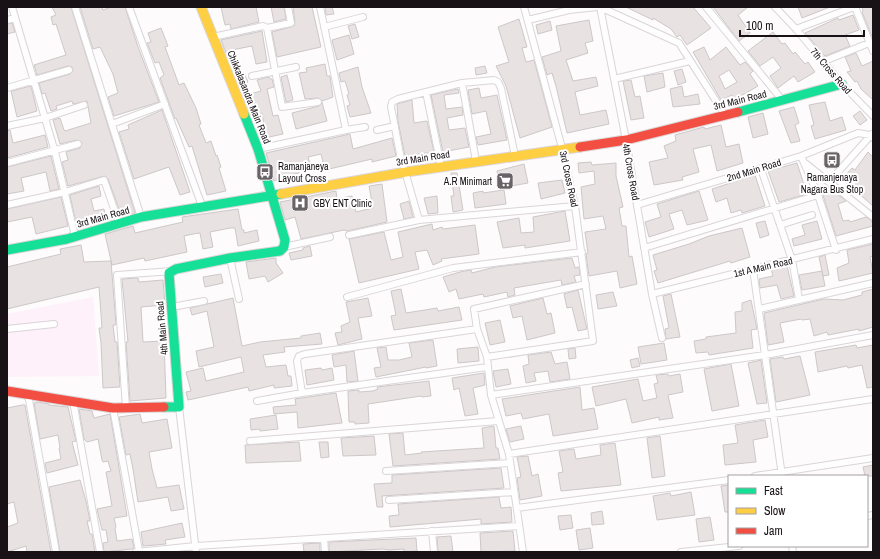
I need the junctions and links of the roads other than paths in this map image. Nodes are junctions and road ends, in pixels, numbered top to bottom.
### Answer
1 (12, 7) edge
2 (75, 7) edge
3 (129, 7) edge
4 (201, 7) edge
5 (288, 7) edge
6 (320, 7) edge
7 (524, 7) edge
8 (599, 7) edge
9 (706, 7) edge
10 (775, 7) edge
11 (854, 7) edge
12 (569, 8) edge
13 (363, 17) dead end
14 (15, 18) junction
15 (7, 20) edge
16 (528, 20) junction
17 (324, 27) junction
18 (266, 28) junction
19 (796, 29) junction
20 (213, 37) junction
21 (869, 43) junction
22 (873, 50) edge
23 (690, 61) junction
24 (822, 62) junction
25 (296, 67) dead end
26 (69, 70) dead end
27 (274, 71) junction
28 (252, 76) dead end
29 (614, 79) junction
30 (34, 82) junction
31 (462, 84) junction
32 (842, 84) junction
33 (7, 88) edge
34 (426, 92) junction
35 (783, 101) junction
36 (318, 102) dead end
37 (165, 104) junction
38 (84, 105) dead end
39 (725, 115) junction
40 (873, 116) edge
41 (45, 118) junction
42 (112, 124) junction
43 (7, 126) edge
44 (395, 126) junction
45 (365, 127) dead end
46 (346, 130) junction
47 (377, 130) dead end
48 (872, 135) edge
49 (626, 140) junction
50 (78, 144) dead end
51 (562, 148) junction
52 (258, 149) junction
53 (55, 152) junction
54 (515, 156) junction
55 (802, 159) junction
56 (476, 161) junction
57 (7, 163) edge
58 (441, 166) junction
59 (761, 169) junction
60 (406, 172) junction
61 (829, 182) junction
62 (65, 192) junction
63 (818, 195) junction
64 (272, 196) junction
65 (7, 205) edge
66 (637, 205) junction
67 (202, 206) junction
68 (575, 206) junction
69 (774, 208) junction
70 (812, 215) dead end
71 (873, 216) edge
72 (141, 217) junction
73 (419, 220) junction
74 (119, 223) junction
75 (780, 225) junction
76 (349, 234) dead end
77 (75, 236) junction
78 (330, 238) dead end
79 (873, 239) edge
80 (284, 247) junction
81 (644, 248) junction
82 (7, 250) edge
83 (836, 250) junction
84 (582, 252) junction
85 (230, 258) junction
86 (792, 260) junction
87 (753, 269) junction
88 (173, 271) junction
89 (873, 282) edge
90 (586, 284) junction
91 (652, 294) junction
92 (347, 297) dead end
93 (239, 299) dead end
94 (799, 299) junction
95 (204, 301) dead end
96 (172, 307) junction
97 (758, 309) junction
98 (54, 324) dead end
99 (7, 329) edge
100 (477, 329) junction
101 (873, 335) edge
102 (662, 338) dead end
103 (765, 355) junction
104 (487, 357) junction
105 (487, 366) junction
106 (7, 391) edge
107 (302, 393) junction
108 (28, 394) junction
109 (491, 395) junction
110 (873, 399) edge
111 (73, 401) junction
112 (257, 401) dead end
113 (179, 407) junction
114 (113, 408) junction
115 (126, 408) junction
116 (773, 414) junction
117 (498, 421) junction
118 (250, 441) dead end
119 (509, 454) junction
120 (873, 458) edge
121 (510, 463) junction
122 (386, 471) dead end
123 (781, 474) edge
124 (768, 475) edge
125 (728, 480) edge
126 (514, 492) junction
127 (389, 500) dead end
128 (517, 508) junction
129 (519, 526) junction
130 (432, 531) junction
131 (324, 538) junction
132 (729, 547) edge
133 (196, 549) edge
134 (56, 552) edge
135 (100, 552) edge
136 (137, 552) edge
137 (325, 552) edge
138 (434, 552) edge
139 (523, 552) edge
140 (681, 552) edge

1 - 14 street
2 - 42 street
3 - 37 street
4 - 20 street, Chikkalasandra Main Road
5 - 18 street
6 - 17 street
7 - 16 street, 3rd Cross Road
8 - 12 street
8 - 23 street
8 - 29 street, 4th Cross Road
9 - 35 street
10 - 19 street, 7th Cross Road
11 - 19 street
11 - 21 street
12 - 16 street
13 - 17 street
14 - 15 street
14 - 30 street
16 - 51 street, 3rd Cross Road
17 - 46 street
18 - 20 street
18 - 27 street
19 - 24 street, 7th Cross Road
20 - 52 street, Chikkalasandra Main Road
21 - 22 street
21 - 24 street
23 - 29 street
23 - 39 street
24 - 32 street, 7th Cross Road
25 - 27 street
26 - 30 street
27 - 28 street
27 - 36 street
29 - 49 street, 4th Cross Road
30 - 33 street
30 - 41 street
31 - 34 street
31 - 54 street
31 - 56 street
32 - 35 street, 3rd Main Road
32 - 40 street, 7th Cross Road
34 - 44 street
34 - 58 street
35 - 39 street, 3rd Main Road
37 - 42 street
37 - 67 street
38 - 41 street
39 - 49 street, 3rd Main Road
41 - 43 street
41 - 53 street
42 - 72 street
44 - 47 street
44 - 60 street
45 - 46 street
46 - 52 street
48 - 55 street, 2nd Main Road
48 - 61 street
49 - 51 street, 3rd Main Road
49 - 66 street, 4th Cross Road
50 - 53 street
51 - 54 street, 3rd Main Road
51 - 68 street, 3rd Cross Road
52 - 64 street, Chikkalasandra Main Road
53 - 57 street
53 - 62 street
54 - 56 street, 3rd Main Road
55 - 59 street, 2nd Main Road
55 - 61 street
55 - 63 street
56 - 58 street, 3rd Main Road
58 - 60 street, 3rd Main Road
59 - 66 street, 2nd Main Road
59 - 69 street
60 - 64 street, 3rd Main Road
60 - 73 street
61 - 71 street
62 - 65 street
62 - 74 street
62 - 77 street
63 - 69 street
63 - 83 street
64 - 67 street, 3rd Main Road
64 - 80 street
66 - 81 street, 4th Cross Road
67 - 72 street, 3rd Main Road
68 - 73 street
68 - 84 street, 3rd Cross Road
69 - 75 street
69 - 81 street
70 - 75 street
72 - 74 street, 3rd Main Road
73 - 76 street
74 - 77 street, 3rd Main Road
75 - 86 street
77 - 82 street, 3rd Main Road
78 - 80 street
79 - 83 street, 1st A Main Road
80 - 85 street
81 - 91 street, 4th Cross Road
83 - 86 street, 1st A Main Road
84 - 90 street, 3rd Cross Road
84 - 92 street
85 - 88 street
85 - 93 street
86 - 87 street, 1st A Main Road
86 - 94 street
87 - 91 street, 1st A Main Road
87 - 97 street
88 - 96 street, 4th Main Road
88 - 115 street
89 - 94 street
90 - 100 street
90 - 104 street, 3rd Cross Road
91 - 102 street, 4th Cross Road
94 - 97 street
95 - 96 street
96 - 113 street, 4th Main Road
97 - 103 street
98 - 99 street
100 - 104 street
100 - 107 street
101 - 103 street
103 - 109 street
103 - 116 street
104 - 105 street
105 - 107 street
105 - 109 street
106 - 108 street
107 - 112 street
108 - 111 street
108 - 134 street
109 - 117 street
110 - 116 street
111 - 114 street
111 - 135 street
113 - 115 street
113 - 133 street, 4th Main Road
114 - 115 street
114 - 136 street
116 - 119 street
116 - 123 street
117 - 118 street
117 - 119 street
119 - 121 street
120 - 123 street
121 - 122 street
121 - 126 street
123 - 124 street
125 - 128 street
126 - 127 street
126 - 128 street
128 - 129 street
129 - 130 street
129 - 139 street
130 - 131 street
130 - 138 street
131 - 133 street
131 - 137 street
132 - 140 street
133 - 136 street

